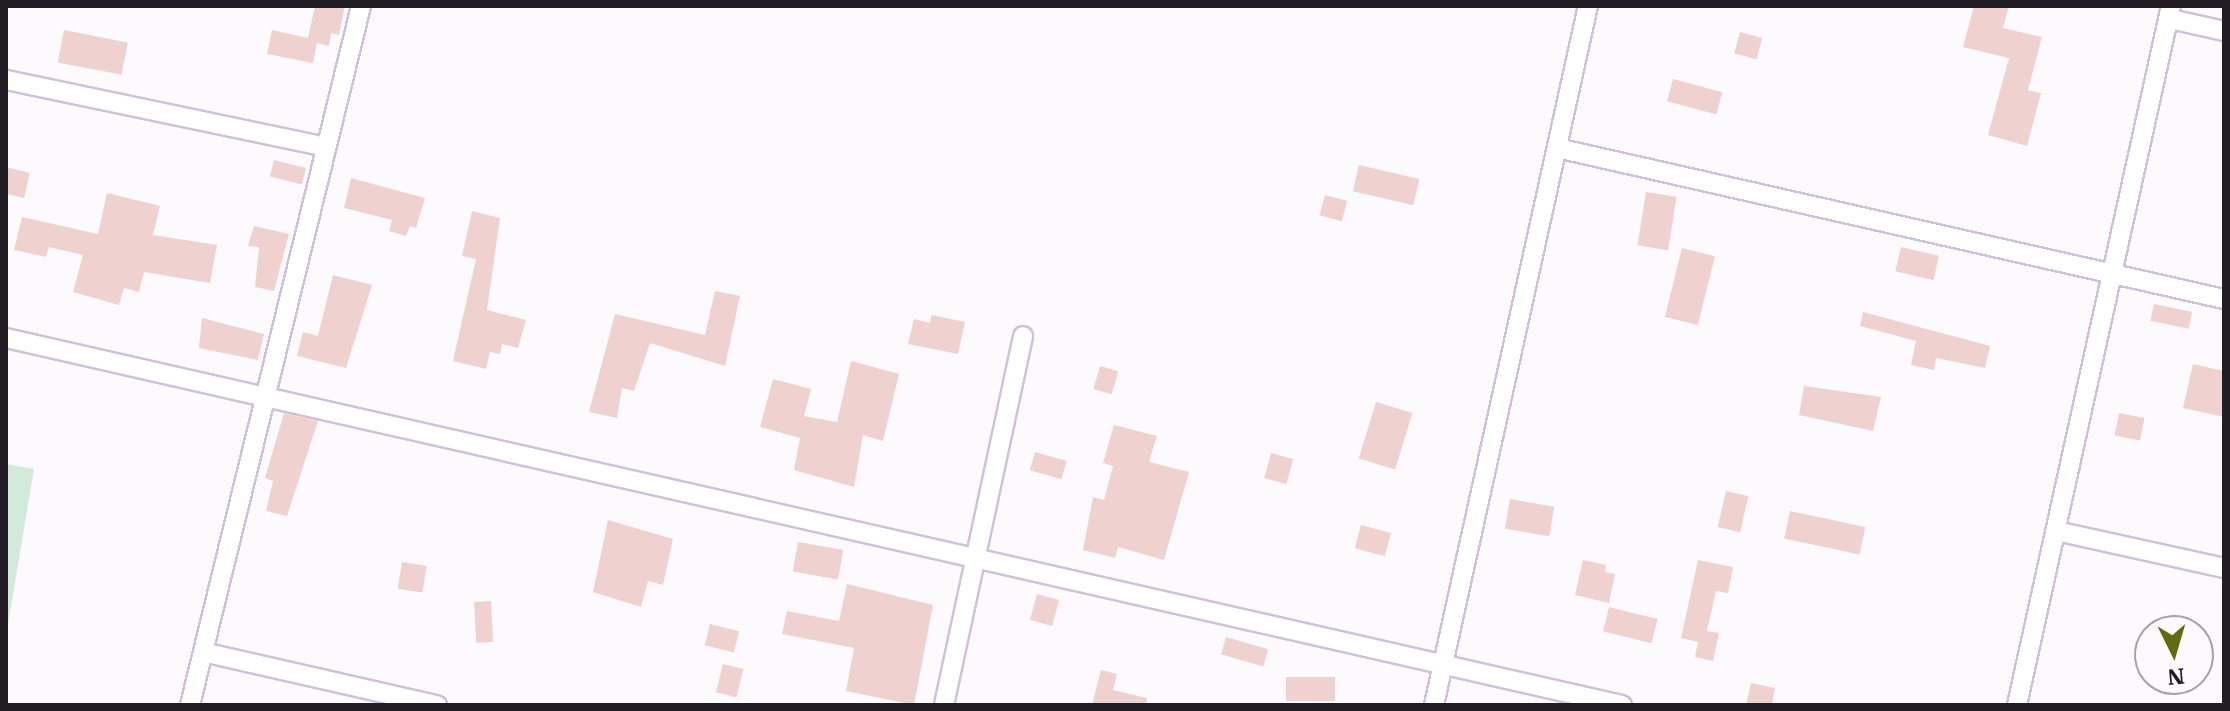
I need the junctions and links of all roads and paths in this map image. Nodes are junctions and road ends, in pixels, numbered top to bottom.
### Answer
1 (361, 6) edge
2 (1588, 6) edge
3 (2171, 13) edge
4 (2224, 31) edge
5 (6, 80) edge
6 (326, 147) junction
7 (1557, 148) junction
8 (2113, 274) junction
9 (2224, 299) edge
10 (1023, 336) dead end
11 (6, 338) edge
12 (266, 392) junction
13 (2056, 531) junction
14 (976, 556) junction
15 (2224, 568) edge
16 (203, 652) junction
17 (1443, 664) junction
18 (190, 705) edge
19 (437, 705) edge
20 (944, 705) edge
21 (1434, 705) edge
22 (1622, 705) edge
23 (2017, 705) edge

1 - 6 street
2 - 7 street
3 - 4 street
3 - 8 street
5 - 6 street
6 - 12 street
7 - 8 street
7 - 17 street
8 - 9 street
8 - 13 street
10 - 14 street
11 - 12 street
12 - 14 street
12 - 16 street
13 - 15 street
13 - 23 street
14 - 17 street
14 - 20 street
16 - 18 street
16 - 19 street
17 - 21 street
17 - 22 street

